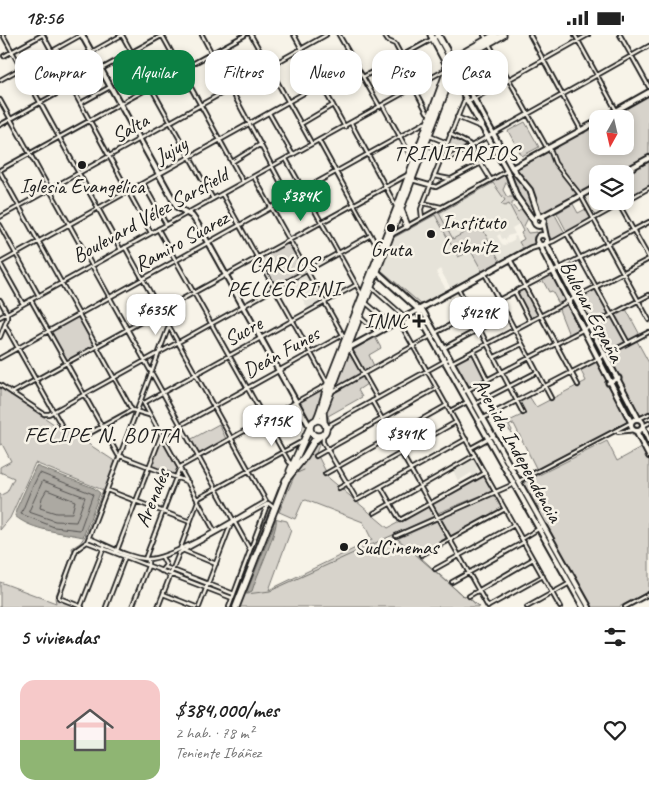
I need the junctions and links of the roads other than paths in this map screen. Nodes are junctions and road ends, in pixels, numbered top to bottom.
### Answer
1 (3, 35) edge
2 (42, 35) edge
3 (81, 35) edge
4 (122, 35) edge
5 (162, 35) edge
6 (202, 35) edge
7 (245, 35) edge
8 (251, 35) edge
9 (294, 35) edge
10 (326, 35) edge
11 (339, 35) edge
12 (384, 35) edge
13 (495, 35) edge
14 (503, 35) edge
15 (530, 35) edge
16 (575, 35) edge
17 (588, 35) edge
18 (620, 35) edge
19 (435, 36) edge
20 (486, 39) edge
21 (578, 41) junction
22 (649, 46) edge
23 (301, 49) junction
24 (51, 50) edge
25 (54, 50) edge
26 (90, 50) edge
27 (95, 50) edge
28 (131, 50) edge
29 (136, 50) edge
30 (170, 50) edge
31 (210, 50) edge
32 (218, 50) edge
33 (259, 50) edge
34 (348, 50) edge
35 (399, 50) edge
36 (411, 50) edge
37 (446, 50) edge
38 (468, 50) edge
39 (471, 50) edge
40 (492, 50) edge
41 (12, 51) junction
42 (442, 53) edge
43 (4, 56) dead end
44 (15, 56) edge
45 (632, 56) junction
46 (543, 60) junction
47 (280, 61) edge
48 (15, 72) edge
49 (372, 72) edge
50 (103, 74) edge
51 (597, 75) junction
52 (363, 77) joint
53 (508, 79) joint
54 (0, 80) edge
55 (280, 86) edge
56 (110, 87) junction
57 (649, 87) edge
58 (442, 90) edge
59 (649, 92) edge
60 (442, 94) edge
61 (37, 95) edge
62 (54, 95) edge
63 (76, 95) edge
64 (136, 95) edge
65 (155, 95) edge
66 (195, 95) edge
67 (218, 95) edge
68 (235, 95) edge
69 (303, 95) edge
70 (328, 95) edge
71 (400, 95) edge
72 (420, 95) edge
73 (465, 95) edge
74 (471, 95) edge
75 (481, 95) edge
76 (562, 95) junction
77 (474, 99) junction
78 (0, 100) edge
79 (468, 100) junction
80 (41, 102) junction
81 (289, 102) junction
82 (81, 103) junction
83 (120, 104) junction
84 (200, 105) junction
85 (333, 105) junction
86 (381, 106) junction
87 (616, 110) joint
88 (269, 112) junction
89 (528, 114) junction
90 (431, 116) junction
91 (457, 117) junction
92 (10, 119) junction
93 (90, 120) junction
94 (170, 121) junction
95 (250, 123) junction
96 (351, 123) junction
97 (429, 123) junction
98 (301, 124) junction
99 (0, 125) edge
100 (589, 125) edge
101 (345, 127) junction
102 (483, 129) junction
103 (581, 129) junction
104 (493, 133) junction
105 (450, 134) junction
106 (427, 135) junction
107 (488, 136) junction
108 (60, 137) junction
109 (399, 137) junction
110 (140, 139) junction
111 (220, 140) junction
112 (319, 140) junction
113 (423, 143) junction
114 (447, 143) junction
115 (261, 144) junction
116 (312, 144) junction
117 (470, 145) junction
118 (548, 148) junction
119 (443, 151) junction
120 (30, 154) junction
121 (368, 154) junction
122 (293, 155) junction
123 (110, 156) junction
124 (189, 156) junction
125 (441, 158) junction
126 (649, 158) edge
127 (286, 159) junction
128 (232, 161) junction
129 (414, 161) junction
130 (481, 163) junction
131 (634, 166) edge
132 (273, 167) junction
133 (512, 168) junction
134 (0, 171) edge
135 (336, 171) junction
136 (508, 171) junction
137 (80, 173) junction
138 (158, 174) junction
139 (434, 176) junction
140 (254, 177) junction
141 (409, 177) junction
142 (452, 179) junction
143 (491, 180) junction
144 (243, 182) junction
145 (143, 183) junction
146 (385, 186) junction
147 (430, 187) junction
148 (648, 189) edge
149 (49, 190) junction
150 (129, 190) junction
151 (304, 190) junction
152 (589, 191) edge
153 (222, 194) junction
154 (649, 195) edge
155 (580, 196) junction
156 (634, 197) edge
157 (290, 198) junction
158 (213, 199) junction
159 (354, 203) junction
160 (423, 203) junction
161 (19, 206) junction
162 (98, 207) junction
163 (442, 207) junction
164 (272, 208) junction
165 (399, 208) junction
166 (610, 210) edge
167 (622, 210) edge
168 (186, 213) junction
169 (0, 217) edge
170 (422, 218) junction
171 (542, 219) junction
172 (594, 219) junction
173 (321, 222) junction
174 (649, 222) edge
175 (534, 223) junction
176 (68, 224) junction
177 (166, 224) junction
178 (0, 225) edge
179 (240, 225) junction
180 (407, 227) junction
181 (158, 229) junction
182 (634, 230) junction
183 (151, 233) junction
184 (567, 234) junction
185 (371, 235) junction
186 (388, 236) junction
187 (290, 239) junction
188 (38, 241) junction
189 (542, 242) junction
190 (208, 243) junction
191 (608, 244) junction
192 (126, 247) junction
193 (121, 250) junction
194 (380, 251) junction
195 (16, 254) junction
196 (338, 254) junction
197 (257, 257) junction
198 (580, 258) junction
199 (649, 258) edge
200 (510, 259) junction
201 (175, 260) junction
202 (0, 263) edge
203 (92, 266) junction
204 (559, 269) junction
205 (375, 270) junction
206 (307, 271) junction
207 (553, 272) junction
208 (623, 272) junction
209 (484, 273) junction
210 (225, 275) junction
211 (143, 278) junction
212 (62, 283) junction
213 (356, 285) junction
214 (526, 286) junction
215 (596, 286) junction
216 (371, 287) junction
217 (275, 288) junction
218 (458, 288) junction
219 (515, 292) junction
220 (193, 293) junction
221 (39, 295) junction
222 (649, 295) edge
223 (109, 297) junction
224 (574, 297) junction
225 (364, 299) junction
226 (0, 300) edge
227 (31, 300) junction
228 (499, 300) junction
229 (638, 300) junction
230 (568, 301) junction
231 (325, 302) junction
232 (23, 304) junction
233 (244, 306) junction
234 (161, 310) junction
235 (419, 310) junction
236 (7, 313) junction
237 (78, 314) junction
238 (506, 314) junction
239 (612, 314) junction
240 (472, 315) junction
241 (541, 315) junction
242 (0, 317) edge
243 (360, 317) junction
244 (406, 317) junction
245 (292, 320) junction
246 (649, 320) edge
247 (400, 321) junction
248 (530, 321) junction
249 (211, 324) junction
250 (5, 325) junction
251 (392, 325) junction
252 (169, 326) junction
253 (589, 326) junction
254 (127, 329) junction
255 (480, 329) junction
256 (514, 329) junction
257 (583, 329) junction
258 (48, 331) junction
259 (649, 332) edge
260 (378, 333) junction
261 (436, 333) junction
262 (344, 336) junction
263 (431, 336) junction
264 (0, 337) edge
265 (261, 338) junction
266 (178, 342) junction
267 (487, 343) junction
268 (556, 343) junction
269 (628, 343) junction
270 (522, 344) junction
271 (414, 346) junction
272 (97, 347) junction
273 (18, 348) junction
274 (444, 348) junction
275 (348, 349) junction
276 (473, 351) junction
277 (340, 352) junction
278 (159, 353) junction
279 (311, 353) junction
280 (604, 355) junction
281 (229, 356) junction
282 (0, 357) edge
283 (495, 357) junction
284 (529, 357) junction
285 (598, 359) junction
286 (451, 360) junction
287 (144, 361) junction
288 (66, 363) junction
289 (446, 363) junction
290 (279, 370) junction
291 (427, 370) junction
292 (502, 372) junction
293 (537, 372) junction
294 (152, 373) junction
295 (571, 373) junction
296 (196, 374) junction
297 (363, 374) junction
298 (114, 378) junction
299 (618, 378) junction
300 (488, 379) junction
301 (36, 380) junction
302 (609, 383) junction
303 (328, 384) junction
304 (0, 385) edge
305 (578, 385) dead end
306 (510, 386) junction
307 (545, 387) junction
308 (247, 388) junction
309 (437, 388) junction
310 (467, 390) junction
311 (12, 393) junction
312 (162, 393) junction
313 (331, 393) junction
314 (462, 393) junction
315 (84, 395) junction
316 (377, 398) junction
317 (551, 398) dead end
318 (142, 399) junction
319 (372, 401) junction
320 (517, 401) junction
321 (296, 402) junction
322 (467, 402) junction
323 (144, 403) junction
324 (447, 405) junction
325 (475, 405) junction
326 (214, 406) junction
327 (132, 410) junction
328 (137, 410) junction
329 (54, 411) junction
330 (450, 411) junction
331 (523, 413) dead end
332 (649, 414) edge
333 (150, 415) junction
334 (639, 418) junction
335 (265, 419) junction
336 (306, 419) junction
337 (382, 419) junction
338 (484, 419) junction
339 (315, 421) junction
340 (478, 421) junction
341 (456, 422) junction
342 (631, 422) junction
343 (324, 423) junction
344 (649, 423) edge
345 (331, 424) junction
346 (180, 425) junction
347 (101, 426) junction
348 (643, 427) junction
349 (310, 428) junction
350 (64, 430) dead end
351 (635, 431) junction
352 (616, 432) junction
353 (323, 435) junction
354 (161, 436) junction
355 (392, 436) junction
356 (493, 436) junction
357 (81, 438) dead end
358 (232, 438) junction
359 (488, 438) junction
360 (466, 439) junction
361 (304, 440) junction
362 (649, 441) edge
363 (471, 448) junction
364 (328, 450) junction
365 (283, 451) junction
366 (402, 453) junction
367 (475, 455) junction
368 (120, 456) junction
369 (316, 456) dead end
370 (198, 457) junction
371 (648, 457) edge
372 (295, 465) junction
373 (149, 467) junction
374 (337, 467) junction
375 (180, 468) junction
376 (249, 470) junction
377 (411, 470) junction
378 (485, 473) junction
379 (325, 474) dead end
380 (176, 477) junction
381 (518, 481) junction
382 (188, 483) junction
383 (513, 483) junction
384 (347, 484) junction
385 (420, 486) junction
386 (381, 487) junction
387 (216, 488) junction
388 (339, 488) dead end
389 (107, 490) junction
390 (495, 492) junction
391 (198, 500) junction
392 (136, 501) junction
393 (390, 503) junction
394 (430, 503) junction
395 (268, 504) junction
396 (505, 509) junction
397 (163, 512) junction
398 (374, 513) dead end
399 (438, 517) junction
400 (190, 522) junction
401 (233, 522) junction
402 (514, 525) junction
403 (541, 527) junction
404 (214, 530) junction
405 (396, 536) dead end
406 (89, 538) junction
407 (450, 539) junction
408 (523, 540) junction
409 (87, 542) junction
410 (105, 544) junction
411 (103, 549) junction
412 (118, 549) junction
413 (182, 550) junction
414 (250, 551) junction
415 (116, 553) junction
416 (127, 553) junction
417 (421, 555) dead end
418 (460, 555) junction
419 (125, 557) junction
420 (163, 557) junction
421 (146, 559) junction
422 (534, 559) junction
423 (216, 564) junction
424 (148, 566) junction
425 (165, 567) junction
426 (435, 569) dead end
427 (172, 570) junction
428 (161, 571) junction
429 (469, 573) junction
430 (170, 574) junction
431 (543, 576) junction
432 (452, 582) dead end
433 (570, 583) junction
434 (208, 584) junction
435 (207, 588) junction
436 (479, 590) junction
437 (552, 593) junction
438 (163, 594) junction
439 (649, 594) edge
440 (469, 596) dead end
441 (236, 600) edge
442 (82, 607) edge
443 (106, 607) edge
444 (132, 607) edge
445 (158, 607) edge
446 (198, 607) edge
447 (229, 607) edge
448 (488, 607) edge
449 (527, 607) edge
450 (560, 607) edge
451 (583, 607) edge
452 (589, 607) edge
453 (625, 607) edge

1 - 41 street
2 - 24 street
2 - 41 street
3 - 25 street
3 - 26 main road
4 - 27 street
4 - 28 street
5 - 29 street
5 - 30 street
6 - 31 street
7 - 32 street
8 - 33 street
9 - 23 street
10 - 23 street, Salta
11 - 34 street
12 - 35 street
13 - 20 highway, Boulevard Vélez Sarsfield
14 - 20 highway, Boulevard Vélez Sarsfield
15 - 46 street
16 - 21 street
17 - 21 street
18 - 45 street
19 - 36 street
19 - 37 main road, Bulevar España
19 - 42 main road, Bulevar España
20 - 38 highway, Boulevard Vélez Sarsfield
20 - 39 highway, Boulevard Vélez Sarsfield
20 - 40 street
21 - 46 street
21 - 51 street
22 - 45 street
23 - 47 street, Salta
41 - 43 street
41 - 44 street
45 - 51 street
45 - 57 street
46 - 53 street
46 - 76 street
48 - 54 street
49 - 52 street
50 - 56 main road
51 - 76 street
51 - 87 street
52 - 86 street
53 - 89 street
55 - 81 street
56 - 82 street
56 - 83 main road
58 - 90 highway
59 - 87 main road
60 - 106 highway
61 - 80 street
62 - 80 street
63 - 82 street
64 - 83 street
65 - 94 street
66 - 84 street
67 - 84 street, Salta
68 - 95 street
69 - 81 street, Jujuy
70 - 85 street
71 - 86 street, Boulevard Vélez Sarsfield
72 - 90 street
73 - 79 main road, Bulevar España
74 - 77 main road, Bulevar España
75 - 77 street
76 - 89 street
76 - 103 street
77 - 79 street
77 - 104 main road, Bulevar España
78 - 92 street
79 - 91 street
79 - 102 main road, Bulevar España
80 - 92 street
80 - 108 street
81 - 88 street, Jujuy
81 - 98 street
82 - 93 street
83 - 93 street
83 - 110 main road
84 - 94 street, Salta
84 - 111 street
85 - 98 street
85 - 101 street
86 - 96 street, Boulevard Vélez Sarsfield
86 - 109 street
88 - 95 street, Jujuy
88 - 122 street
89 - 104 street
89 - 118 street
90 - 97 highway
91 - 102 street
91 - 105 street
92 - 99 street
92 - 120 street
93 - 108 street
93 - 123 street
94 - 110 street, Salta
94 - 124 street
95 - 111 street, Jujuy
95 - 115 street
96 - 101 street, Boulevard Vélez Sarsfield
96 - 121 street
97 - 106 highway
97 - 109 street, Ramiro Suarez
98 - 116 street
100 - 103 main road
101 - 112 street, Boulevard Vélez Sarsfield
102 - 107 main road, Bulevar España
103 - 118 main road
104 - 107 street
104 - 133 main road, Bulevar España
105 - 114 street
105 - 117 street
106 - 113 highway
106 - 114 street
107 - 117 street
107 - 136 main road, Bulevar España
108 - 120 street
108 - 137 street
109 - 121 street, Ramiro Suarez
109 - 129 street
110 - 123 street, Salta
110 - 138 main road
111 - 124 street, Jujuy
111 - 128 street
112 - 116 street, Boulevard Vélez Sarsfield
112 - 135 street
113 - 119 street
113 - 129 highway
113 - 141 highway
114 - 119 street
115 - 128 street
115 - 132 street
116 - 122 street, Boulevard Vélez Sarsfield
117 - 125 street
117 - 130 street
118 - 133 main road
118 - 155 street
119 - 125 street
120 - 134 street
120 - 149 street
121 - 135 street, Ramiro Suarez
121 - 146 street
122 - 127 street, Boulevard Vélez Sarsfield
123 - 137 street, Salta
123 - 150 street
124 - 138 street, Jujuy
124 - 158 street
125 - 139 street
126 - 131 main road
127 - 132 street, Boulevard Vélez Sarsfield
127 - 151 street
128 - 144 street
129 - 141 highway
130 - 142 street
130 - 143 street
132 - 140 street, Boulevard Vélez Sarsfield
132 - 157 street
133 - 136 street
133 - 171 main road, Bulevar España
134 - 161 street
135 - 151 street, Ramiro Suarez
135 - 159 street
136 - 143 street
136 - 175 main road, Bulevar España
137 - 149 street, Salta
137 - 162 street
138 - 145 street, Jujuy
138 - 168 main road
139 - 142 street
139 - 147 street
140 - 144 street, Boulevard Vélez Sarsfield
140 - 164 street
141 - 146 street
141 - 147 street
141 - 165 highway
142 - 147 street
143 - 163 street
144 - 153 street, Boulevard Vélez Sarsfield
145 - 150 street, Jujuy
145 - 177 street
146 - 159 street
146 - 165 street
147 - 160 street
148 - 154 street
148 - 156 street, Deán Funes
149 - 161 street, Salta
149 - 176 street
150 - 162 street, Jujuy
150 - 183 street
151 - 157 street, Ramiro Suarez
151 - 173 street
152 - 155 main road
153 - 158 street, Boulevard Vélez Sarsfield
153 - 179 street
155 - 171 main road
155 - 172 street
157 - 164 street, Ramiro Suarez
158 - 168 street, Boulevard Vélez Sarsfield
159 - 173 street
159 - 185 street
160 - 163 street
160 - 170 street
161 - 169 street, Salta
161 - 188 street
162 - 176 street, Jujuy
162 - 193 street
163 - 170 street
164 - 179 street, Ramiro Suarez
164 - 187 street
165 - 180 highway
165 - 186 highway
166 - 172 street, Deán Funes
167 - 182 street
168 - 177 street, Boulevard Vélez Sarsfield
168 - 190 main road
170 - 180 street
171 - 175 main road
171 - 175 main road
171 - 189 main road, Bulevar España
172 - 184 street, Deán Funes
172 - 191 street
173 - 187 street
173 - 196 street
174 - 182 street
175 - 189 main road, Bulevar España
176 - 188 street, Jujuy
176 - 203 street
177 - 181 street, Boulevard Vélez Sarsfield
178 - 195 street
179 - 190 street, Ramiro Suarez
179 - 197 street
180 - 186 street
181 - 183 street, Boulevard Vélez Sarsfield
181 - 201 street
182 - 191 street
182 - 199 street
183 - 192 street, Boulevard Vélez Sarsfield
184 - 189 street, Deán Funes
184 - 198 street
185 - 194 street
185 - 196 street
186 - 194 highway
186 - 205 highway
187 - 197 street
187 - 206 street
188 - 195 street, Jujuy
188 - 212 street
189 - 200 main road, Deán Funes
189 - 204 main road, Bulevar España
189 - 207 main road, Bulevar España
190 - 201 street, Ramiro Suarez
190 - 210 main road
191 - 198 street
191 - 208 street
192 - 193 street, Boulevard Vélez Sarsfield
192 - 211 street
193 - 203 street, Boulevard Vélez Sarsfield
194 - 205 highway
195 - 202 street, Jujuy
195 - 221 street
196 - 206 street
196 - 213 street
197 - 210 street
197 - 217 street
198 - 204 street
198 - 215 street
199 - 208 street
200 - 209 main road, Deán Funes
200 - 214 street
201 - 211 street, Ramiro Suarez
201 - 220 street
202 - 232 street
203 - 212 street, Boulevard Vélez Sarsfield
203 - 223 street
204 - 207 street
204 - 224 main road, Bulevar España
205 - 216 highway
205 - 225 highway
205 - 235 main road, Avenida Independencia
206 - 217 street
206 - 231 street
207 - 214 street
207 - 230 main road, Bulevar España
208 - 215 street
208 - 229 street
209 - 218 main road, Deán Funes
209 - 228 street
210 - 220 street
210 - 233 main road
211 - 223 street, Ramiro Suarez
211 - 234 street
212 - 221 street, Boulevard Vélez Sarsfield
212 - 237 street
213 - 225 street
213 - 231 street, Sucre
214 - 219 street
214 - 241 street
215 - 224 street
215 - 239 street
216 - 225 highway
216 - 244 street
217 - 233 street
217 - 245 street
218 - 235 main road, Deán Funes
218 - 240 street
219 - 228 street
219 - 248 street
220 - 234 street
220 - 249 street
221 - 227 street, Boulevard Vélez Sarsfield
222 - 229 street
223 - 237 street, Ramiro Suarez
223 - 254 street
224 - 230 street
224 - 253 main road, Bulevar España
225 - 243 highway
225 - 251 street
225 - 262 highway
226 - 236 street
227 - 232 street, Boulevard Vélez Sarsfield
227 - 258 street
228 - 238 street
228 - 240 street
229 - 239 street
229 - 246 street
230 - 241 street
230 - 257 main road, Bulevar España
231 - 245 street, Sucre
231 - 262 street
232 - 236 street, Boulevard Vélez Sarsfield
233 - 249 street
233 - 265 main road
234 - 252 street
234 - 254 street
235 - 244 main road, Deán Funes
235 - 261 main road, Avenida Independencia
235 - 263 main road, Avenida Independencia
236 - 242 street, Boulevard Vélez Sarsfield
236 - 250 street
237 - 258 street, Ramiro Suarez
237 - 272 street
238 - 255 street
238 - 256 street
239 - 253 street
239 - 269 street
240 - 255 street
240 - 261 street
241 - 248 street
241 - 268 street
243 - 260 street
243 - 275 highway
244 - 247 main road, Deán Funes
245 - 265 street, Sucre
245 - 279 street
247 - 251 main road, Deán Funes
247 - 271 street
248 - 256 street
249 - 266 street
249 - 281 street
250 - 264 street
250 - 273 street
251 - 260 main road, Deán Funes
252 - 266 street
252 - 278 street
253 - 257 street
253 - 280 main road, Bulevar España
254 - 272 street
254 - 287 street
255 - 267 street
255 - 274 street
256 - 267 street
256 - 270 street
257 - 268 street
257 - 285 main road, Bulevar España
258 - 273 street, Ramiro Suarez
258 - 288 street
259 - 269 street
260 - 275 main road, Deán Funes
261 - 263 street
261 - 274 main road, Avenida Independencia
262 - 277 highway
262 - 279 street, Deán Funes
263 - 271 street
263 - 289 main road, Avenida Independencia
265 - 281 street, Sucre
265 - 290 main road
266 - 278 street
266 - 296 street
267 - 276 street
267 - 283 street
268 - 284 street
268 - 295 street
269 - 280 street
270 - 283 street
270 - 284 street
271 - 291 street
271 - 297 street
272 - 288 street
272 - 298 street
273 - 282 street, Ramiro Suarez
273 - 301 street
274 - 286 main road, Avenida Independencia
275 - 277 main road, Deán Funes
275 - 297 street
275 - 313 highway
276 - 286 street
276 - 300 street
277 - 303 highway
278 - 287 street
278 - 294 street
279 - 290 street, Deán Funes
279 - 303 street
280 - 285 street
280 - 299 main road, Bulevar España
281 - 296 street, Sucre
281 - 308 street
283 - 292 street
284 - 292 street
284 - 293 street
285 - 295 street
285 - 302 main road, Bulevar España
286 - 289 street
286 - 289 street
286 - 310 main road, Avenida Independencia
287 - 294 street
287 - 298 street
288 - 301 street
288 - 315 street
289 - 291 street
289 - 314 main road, Avenida Independencia
290 - 308 street, Deán Funes
290 - 321 main road
291 - 309 street
291 - 316 street
292 - 300 street
292 - 306 street
293 - 306 street
293 - 307 street
294 - 312 street
294 - 318 street
295 - 305 street
295 - 307 street
296 - 312 street, Sucre
296 - 326 street
297 - 313 street
297 - 316 street
298 - 315 street
298 - 327 street
299 - 302 street
299 - 334 main road, Bulevar España
300 - 310 street
301 - 311 street
301 - 329 street
302 - 342 main road, Bulevar España
303 - 321 street, Arenales
303 - 339 highway
304 - 311 street
306 - 320 street
306 - 325 street
307 - 317 street
307 - 320 street
308 - 326 street, Deán Funes
308 - 335 street
309 - 324 street
309 - 337 street
310 - 314 street
310 - 325 main road, Avenida Independencia
311 - 329 street
312 - 323 street, Sucre
312 - 346 street
313 - 343 highway
314 - 322 main road, Avenida Independencia
315 - 329 street
315 - 347 street
316 - 319 street
318 - 323 street
318 - 328 street
319 - 337 street
319 - 345 street
320 - 331 street
320 - 338 street
321 - 335 street, Arenales
321 - 336 main road
322 - 330 street
322 - 340 main road, Avenida Independencia
323 - 333 street
324 - 330 street
324 - 355 street
325 - 338 main road, Avenida Independencia
326 - 346 street, Deán Funes
326 - 358 street
327 - 328 street
327 - 347 street
328 - 333 street
328 - 368 street
329 - 350 street
330 - 341 street
332 - 334 street
333 - 354 street
334 - 342 main road
334 - 348 main road, Bulevar España
335 - 358 street, Arenales
335 - 365 street
336 - 339 main road
336 - 349 main road
337 - 355 street
337 - 364 street
338 - 340 street
338 - 356 main road, Avenida Independencia
339 - 343 highway
339 - 349 highway
340 - 359 main road, Avenida Independencia
341 - 360 street
341 - 366 street
342 - 351 main road, Bulevar España
342 - 352 street
343 - 345 street
343 - 353 highway
344 - 348 street
345 - 353 street
346 - 354 street, Deán Funes
346 - 370 street
347 - 357 street
347 - 368 street
348 - 351 main road
348 - 362 main road
349 - 353 highway
349 - 361 highway
351 - 352 street
351 - 371 main road
352 - 381 street
353 - 364 street
353 - 372 highway
354 - 373 street
354 - 375 street
355 - 366 street
355 - 374 street
356 - 359 street
356 - 381 main road, Avenida Independencia
358 - 370 street, Arenales
358 - 376 street
359 - 363 street
359 - 383 main road, Avenida Independencia
360 - 363 street
360 - 377 street
361 - 365 street
361 - 372 highway
363 - 367 street
364 - 369 street
364 - 374 street
365 - 372 street
365 - 376 street
366 - 377 street
366 - 384 street
367 - 378 street
367 - 385 street
368 - 373 street
368 - 389 street
370 - 375 street, Arenales
370 - 387 street
372 - 395 highway
373 - 380 street
373 - 392 street
374 - 379 street
374 - 384 street
375 - 380 street, Arenales
375 - 382 street
376 - 387 street
376 - 395 street
377 - 385 street
377 - 386 street
378 - 390 street
378 - 394 street
380 - 382 street
380 - 397 street, Arenales
381 - 383 main road
381 - 383 main road
381 - 403 main road, Avenida Independencia
382 - 391 street
383 - 390 street
383 - 403 main road, Avenida Independencia
384 - 386 street
384 - 388 street
385 - 393 street
385 - 394 street
386 - 393 street
387 - 391 street
387 - 401 street
389 - 392 street
389 - 406 street
390 - 396 street
390 - 399 street
391 - 400 street
391 - 404 street
392 - 397 street
392 - 412 street
393 - 394 street
393 - 398 street
394 - 399 street
395 - 401 street
395 - 414 street
395 - 441 highway
396 - 402 street
396 - 407 street
397 - 400 street
397 - 421 street, Arenales
399 - 405 street
399 - 407 street
400 - 413 street
401 - 404 street
401 - 413 street
401 - 414 street
401 - 423 street
402 - 408 street
402 - 418 street
403 - 408 street
403 - 433 main road, Avenida Independencia
403 - 452 main road, Avenida Independencia
404 - 413 street
406 - 409 street
406 - 410 street
407 - 417 street
407 - 418 street
408 - 422 street
408 - 429 street
409 - 411 street
409 - 442 street
410 - 411 street
410 - 412 street
411 - 415 street
411 - 442 street
412 - 415 street
412 - 416 street
413 - 420 street
413 - 423 street
413 - 427 street
414 - 441 street
415 - 419 street
416 - 419 street
416 - 421 street
418 - 426 street
418 - 429 street
419 - 424 street
419 - 443 street
420 - 421 street
420 - 425 street
421 - 424 street, Arenales
422 - 431 street
422 - 436 street
423 - 434 street
424 - 428 street
424 - 444 street, Arenales
425 - 427 street
425 - 428 street
427 - 430 street
427 - 434 street
428 - 430 street
429 - 432 street
429 - 436 street
430 - 435 street
430 - 438 street
431 - 437 street
431 - 448 street
433 - 437 street
433 - 451 main road, Avenida Independencia
434 - 435 street
434 - 441 street
435 - 441 street
435 - 446 street
436 - 440 street
436 - 448 street
437 - 449 street
437 - 450 street
438 - 445 street
438 - 446 street
439 - 453 street
441 - 447 street

